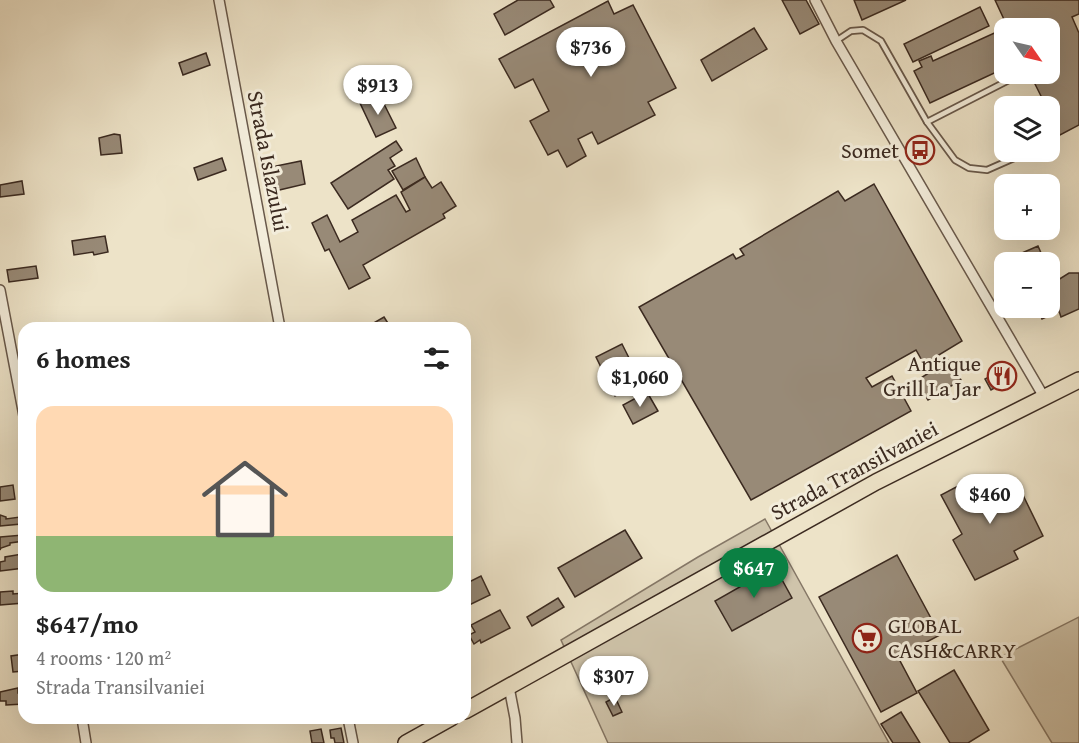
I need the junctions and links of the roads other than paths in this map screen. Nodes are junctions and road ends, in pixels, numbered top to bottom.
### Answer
1 (219, 0) edge
2 (815, 0) edge
3 (836, 41) junction
4 (1001, 84) edge
5 (927, 122) junction
6 (1005, 162) edge
7 (0, 290) edge
8 (279, 322) edge
9 (1079, 380) edge
10 (18, 384) edge
11 (1044, 397) junction
12 (509, 687) junction
13 (471, 708) edge
14 (83, 724) edge
15 (349, 724) edge
16 (440, 724) edge
17 (86, 743) edge
18 (352, 743) edge
19 (406, 743) edge
20 (517, 743) edge

1 - 8 street, Strada Islazului
2 - 3 street
3 - 5 lane
3 - 11 street
4 - 5 lane
5 - 6 lane
7 - 10 street
9 - 11 main road, Strada Transilvaniei
11 - 12 main road, Strada Transilvaniei
12 - 13 main road, Strada Transilvaniei
12 - 20 street
14 - 17 street
15 - 18 street
16 - 19 main road

